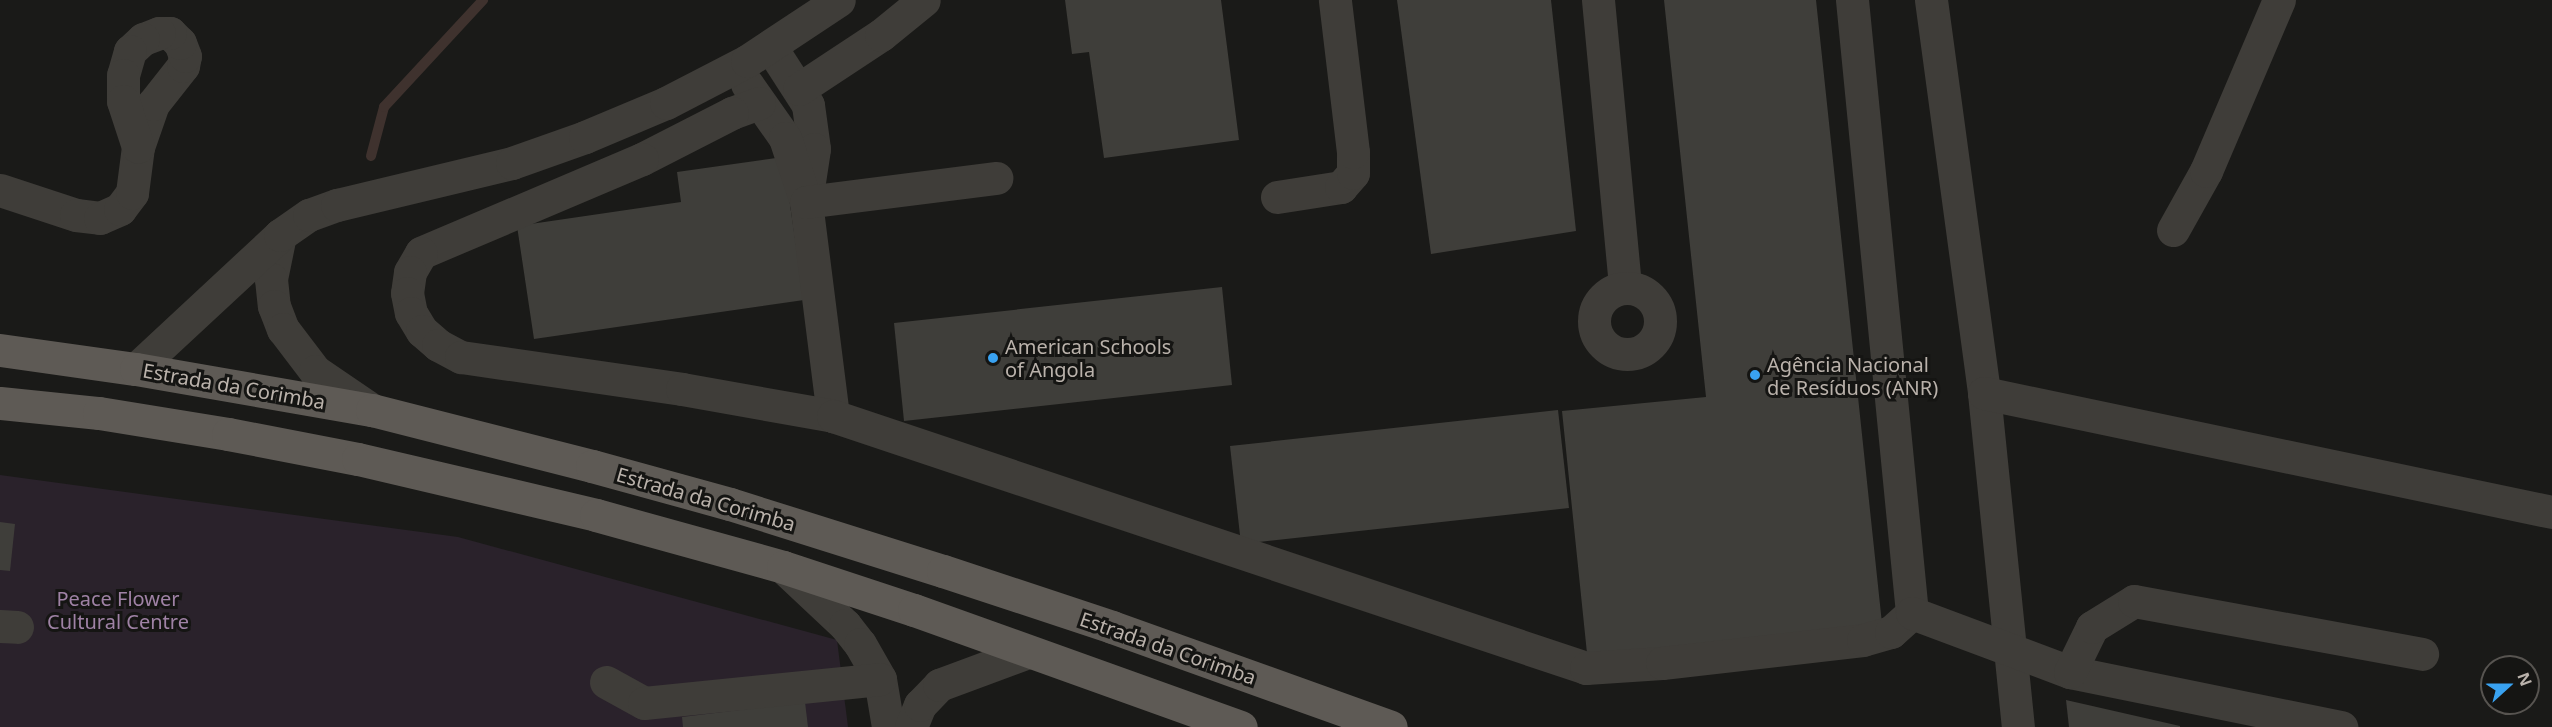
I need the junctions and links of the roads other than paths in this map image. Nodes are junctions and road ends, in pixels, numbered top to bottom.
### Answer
1 (838, 0) edge
2 (924, 0) edge
3 (1335, 0) edge
4 (1598, 0) edge
5 (1852, 0) edge
6 (1931, 0) edge
7 (2279, 0) edge
8 (770, 46) junction
9 (735, 67) junction
10 (799, 89) junction
11 (759, 103) junction
12 (138, 147) dead end
13 (996, 178) dead end
14 (0, 190) edge
15 (1277, 197) dead end
16 (806, 202) junction
17 (2173, 231) dead end
18 (280, 235) junction
19 (1625, 288) dead end
20 (0, 350) edge
21 (136, 369) junction
22 (1984, 393) junction
23 (0, 403) edge
24 (372, 410) junction
25 (833, 416) junction
26 (2552, 512) edge
27 (783, 567) junction
28 (1912, 613) junction
29 (2011, 649) junction
30 (1028, 652) junction
31 (2422, 654) dead end
32 (2070, 672) junction
33 (880, 679) junction
34 (606, 682) dead end
35 (888, 727) edge
36 (911, 727) edge
37 (1241, 727) edge
38 (1391, 727) edge
39 (2018, 727) edge
40 (2341, 727) edge

1 - 8 street
2 - 10 street
3 - 15 street
4 - 19 street
5 - 28 street
6 - 22 street
7 - 17 street
8 - 9 street
8 - 10 street
9 - 11 street
9 - 18 street
10 - 16 street
11 - 16 street
11 - 25 street
12 - 14 street
13 - 16 street
16 - 25 street
18 - 21 street
18 - 24 street
20 - 21 main road, Estrada da Corimba
21 - 24 main road, Estrada da Corimba
22 - 26 street
22 - 29 street
23 - 27 main road
24 - 38 main road, Estrada da Corimba
25 - 28 street
27 - 30 main road
27 - 33 street
28 - 29 street
29 - 32 street
29 - 39 street
30 - 36 street
30 - 37 main road
31 - 32 street
32 - 40 street
33 - 34 street
33 - 35 street

